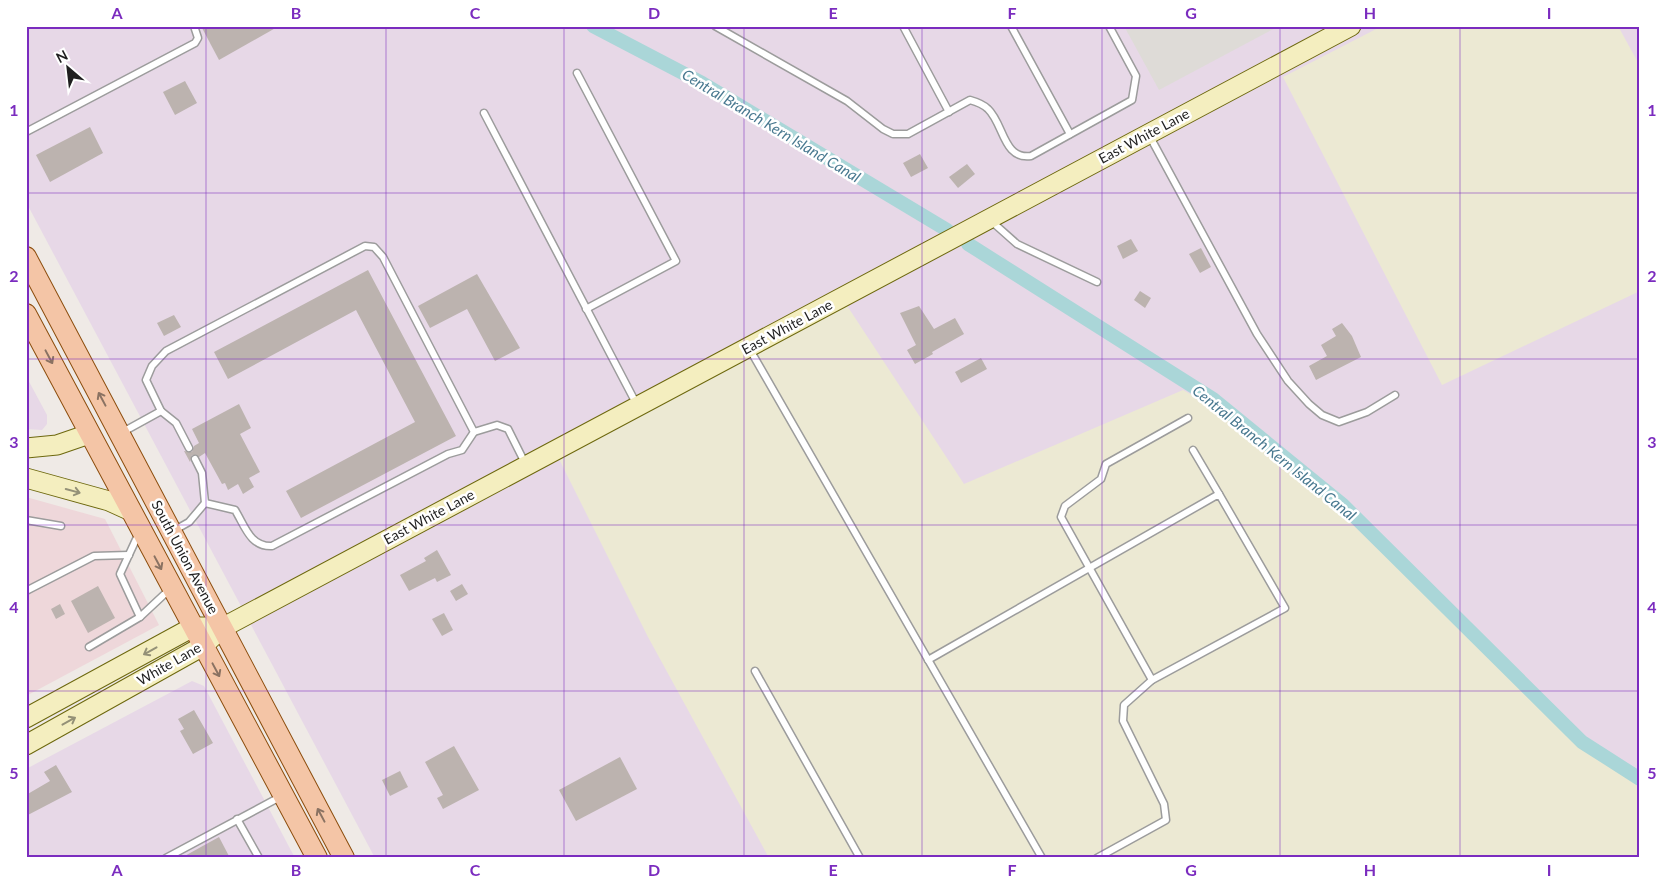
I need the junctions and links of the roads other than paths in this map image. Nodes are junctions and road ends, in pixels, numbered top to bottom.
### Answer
1 (194, 26) edge
2 (715, 26) edge
3 (903, 26) edge
4 (1011, 26) edge
5 (1109, 26) edge
6 (1351, 26) edge
7 (577, 73) dead end
8 (949, 112) junction
9 (484, 113) dead end
10 (26, 132) edge
11 (1070, 134) junction
12 (1148, 134) junction
13 (989, 219) junction
14 (26, 257) edge
15 (1097, 282) dead end
16 (586, 309) junction
17 (26, 314) edge
18 (749, 347) junction
19 (1396, 395) dead end
20 (638, 406) junction
21 (161, 411) junction
22 (1188, 418) dead end
23 (474, 432) junction
24 (90, 434) junction
25 (120, 434) junction
26 (26, 448) edge
27 (189, 448) dead end
28 (1193, 450) dead end
29 (195, 459) dead end
30 (526, 466) junction
31 (26, 478) edge
32 (1219, 494) junction
33 (205, 503) junction
34 (131, 511) junction
35 (26, 520) edge
36 (61, 526) dead end
37 (141, 530) junction
38 (172, 531) junction
39 (129, 556) junction
40 (1090, 569) junction
41 (171, 588) junction
42 (26, 591) edge
43 (140, 617) junction
44 (193, 627) junction
45 (222, 628) junction
46 (203, 646) junction
47 (89, 648) dead end
48 (928, 660) junction
49 (755, 671) dead end
50 (1152, 680) junction
51 (26, 718) edge
52 (26, 745) edge
53 (283, 795) junction
54 (238, 819) junction
55 (304, 833) junction
56 (166, 858) edge
57 (259, 858) edge
58 (317, 858) edge
59 (331, 858) edge
60 (344, 858) edge
61 (860, 858) edge
62 (1042, 858) edge
63 (1097, 858) edge

1 - 10 lane
2 - 8 lane
3 - 8 lane
4 - 11 lane
5 - 11 lane
6 - 12 street, East White Lane
7 - 16 lane
8 - 11 lane
9 - 16 lane
12 - 13 street, East White Lane
12 - 19 lane
13 - 15 lane
13 - 18 street, East White Lane
25 -> 14 main road, South Union Avenue
16 - 20 lane
17 -> 24 main road, South Union Avenue
18 - 20 street, East White Lane
18 - 48 lane
20 - 30 street, East White Lane
21 - 23 lane
21 - 25 lane
21 - 27 lane
22 - 40 lane
23 - 30 lane
23 - 33 lane
24 - 26 street
24 - 34 main road, South Union Avenue
24 - 38 main road
25 - 38 main road, South Union Avenue
28 - 32 lane
29 - 33 lane
30 - 45 street, East White Lane
31 -> 34 street
32 - 40 lane
32 - 50 lane
33 - 38 lane
34 - 37 main road, South Union Avenue
35 - 36 lane
37 - 39 lane
37 -> 41 main road, South Union Avenue
38 - 45 main road, South Union Avenue
39 - 42 lane
39 - 43 lane
40 - 48 lane
40 - 50 lane
41 - 43 lane
41 - 44 main road, South Union Avenue
43 - 47 lane
44 - 45 street, White Lane
44 - 46 main road, South Union Avenue
44 -> 51 street, White Lane
45 - 46 street, White Lane
60 -> 45 main road, South Union Avenue
52 -> 46 street, White Lane
46 -> 53 main road, South Union Avenue
48 - 62 lane
49 - 61 lane
50 - 63 lane
53 - 54 lane
53 - 55 main road, South Union Avenue
54 - 56 lane
54 - 57 lane
55 - 58 main road, South Union Avenue
55 - 59 main road

